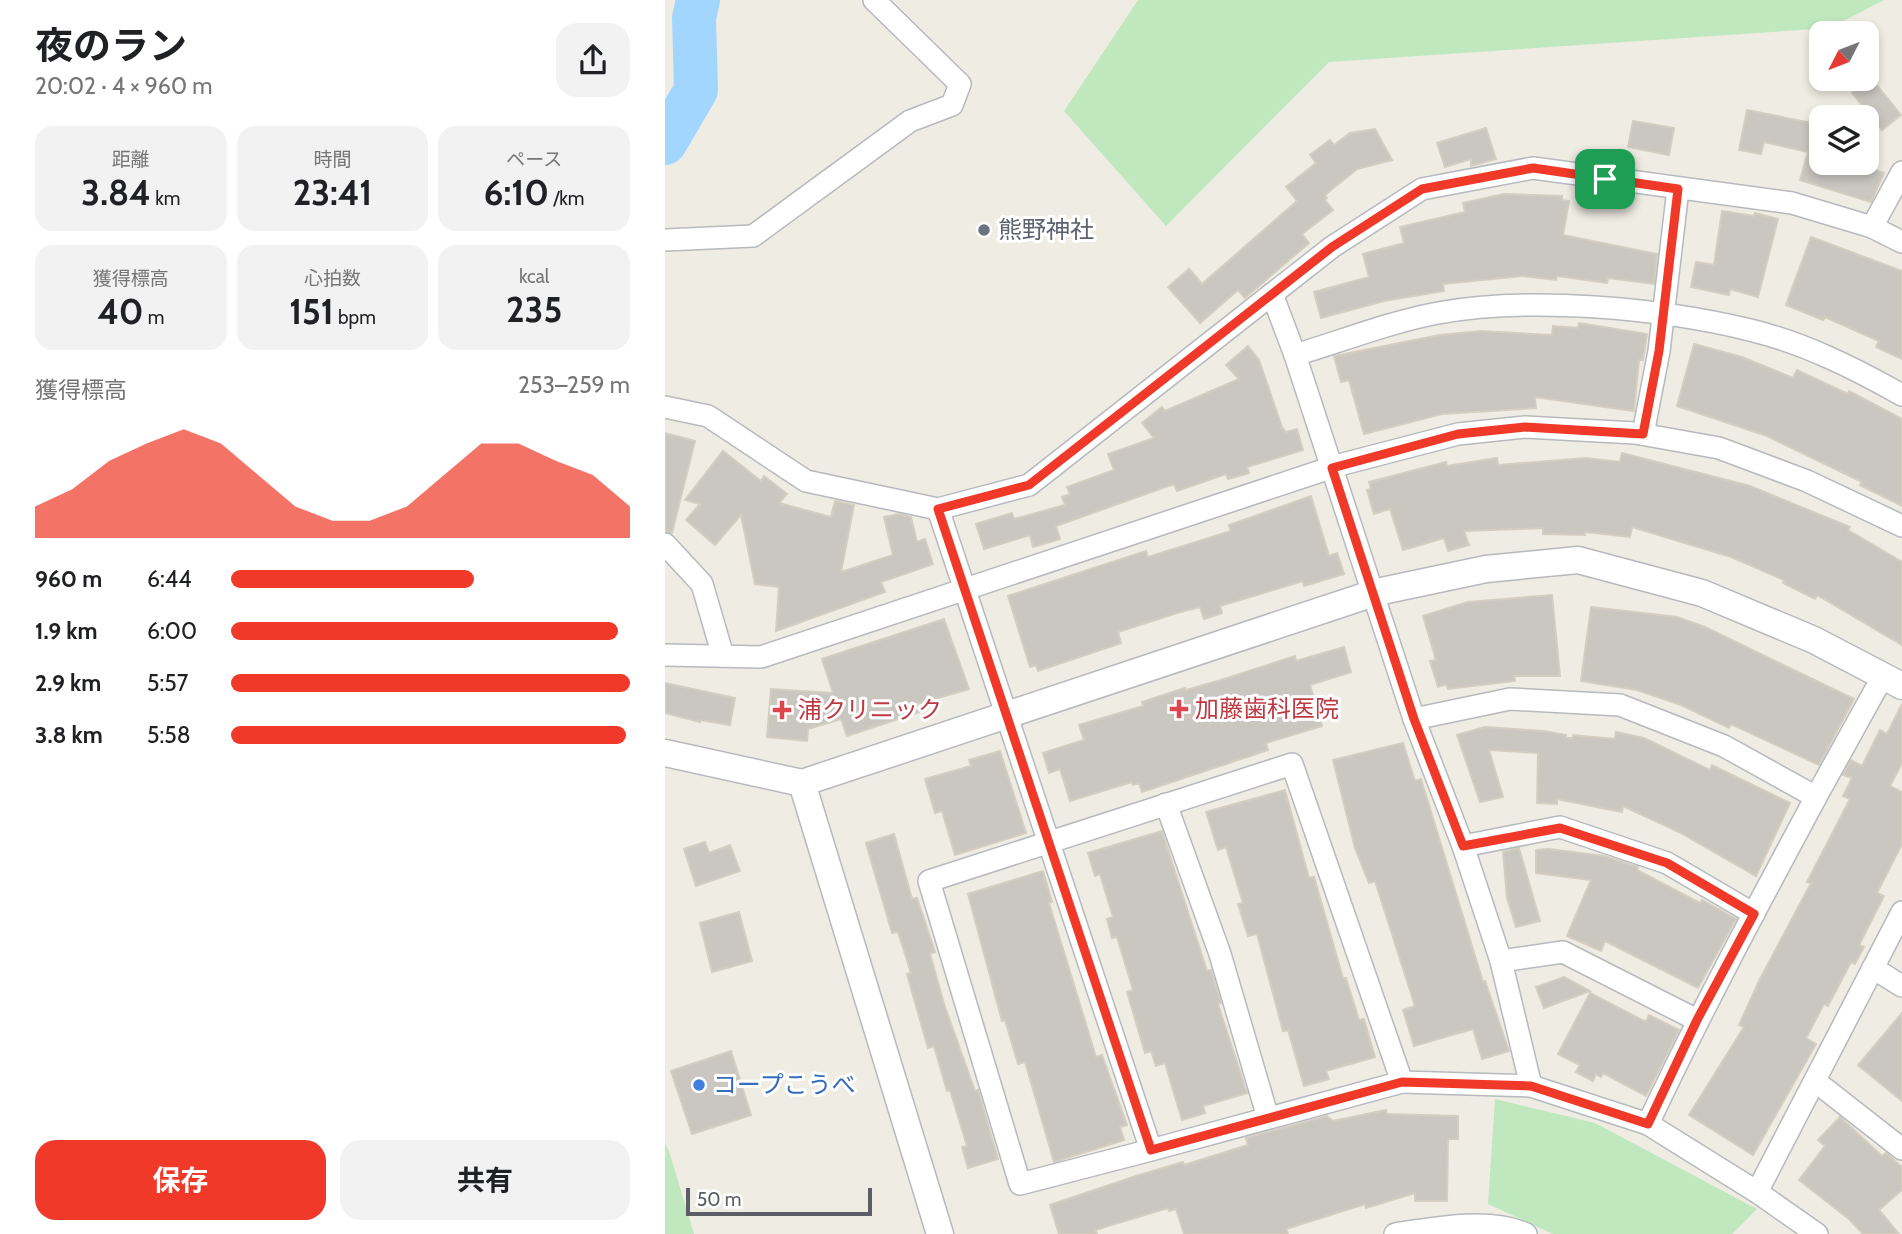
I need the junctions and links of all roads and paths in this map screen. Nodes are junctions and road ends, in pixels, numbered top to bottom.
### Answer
1 (874, 0) edge
2 (1902, 172) edge
3 (1678, 189) junction
4 (1872, 227) junction
5 (665, 240) edge
6 (1902, 242) edge
7 (1272, 294) junction
8 (1663, 315) junction
9 (1295, 355) junction
10 (1902, 395) edge
11 (665, 407) edge
12 (1643, 434) junction
13 (1332, 468) junction
14 (938, 509) junction
15 (1902, 526) edge
16 (665, 544) edge
17 (965, 590) junction
18 (1373, 594) junction
19 (665, 655) edge
20 (723, 656) junction
21 (1893, 681) edge
22 (1006, 715) junction
23 (1414, 719) junction
24 (665, 753) edge
25 (801, 783) junction
26 (1816, 797) junction
27 (1166, 804) junction
28 (1049, 842) junction
29 (1463, 846) junction
30 (1902, 912) edge
31 (1754, 914) junction
32 (1501, 961) junction
33 (1873, 968) junction
34 (1902, 986) edge
35 (1697, 1020) junction
36 (1815, 1081) junction
37 (1402, 1082) junction
38 (1531, 1086) junction
39 (1268, 1118) junction
40 (1648, 1124) junction
41 (1902, 1149) edge
42 (1151, 1150) junction
43 (1757, 1192) junction
44 (1444, 1230) edge
45 (940, 1234) edge
46 (1395, 1234) edge
47 (1526, 1234) edge
48 (1817, 1234) edge

1 - 5 street
2 - 4 street
3 - 4 street
3 - 7 street
3 - 8 street
4 - 6 street
7 - 9 street
7 - 14 street
8 - 9 street
8 - 10 street
8 - 12 street
9 - 13 street
11 - 14 street
12 - 13 street
12 - 15 street
13 - 17 street
13 - 18 street
14 - 17 street
16 - 20 street
17 - 20 street
17 - 22 street
18 - 21 street
18 - 22 street
18 - 23 street
19 - 20 street
21 - 26 street
22 - 25 street
22 - 28 street
23 - 26 street
23 - 29 street
24 - 25 street
25 - 45 street
26 - 31 street
27 - 28 street
27 - 37 street
27 - 39 street
28 - 42 street
28 - 42 street
29 - 31 street
29 - 32 street
30 - 33 street
31 - 35 street
32 - 35 street
32 - 38 street
33 - 34 street
33 - 36 street
35 - 40 street
36 - 41 street
36 - 43 street
37 - 38 street
37 - 39 street
38 - 40 street
39 - 42 street
40 - 43 street
43 - 48 street
44 - 46 street
44 - 47 street

